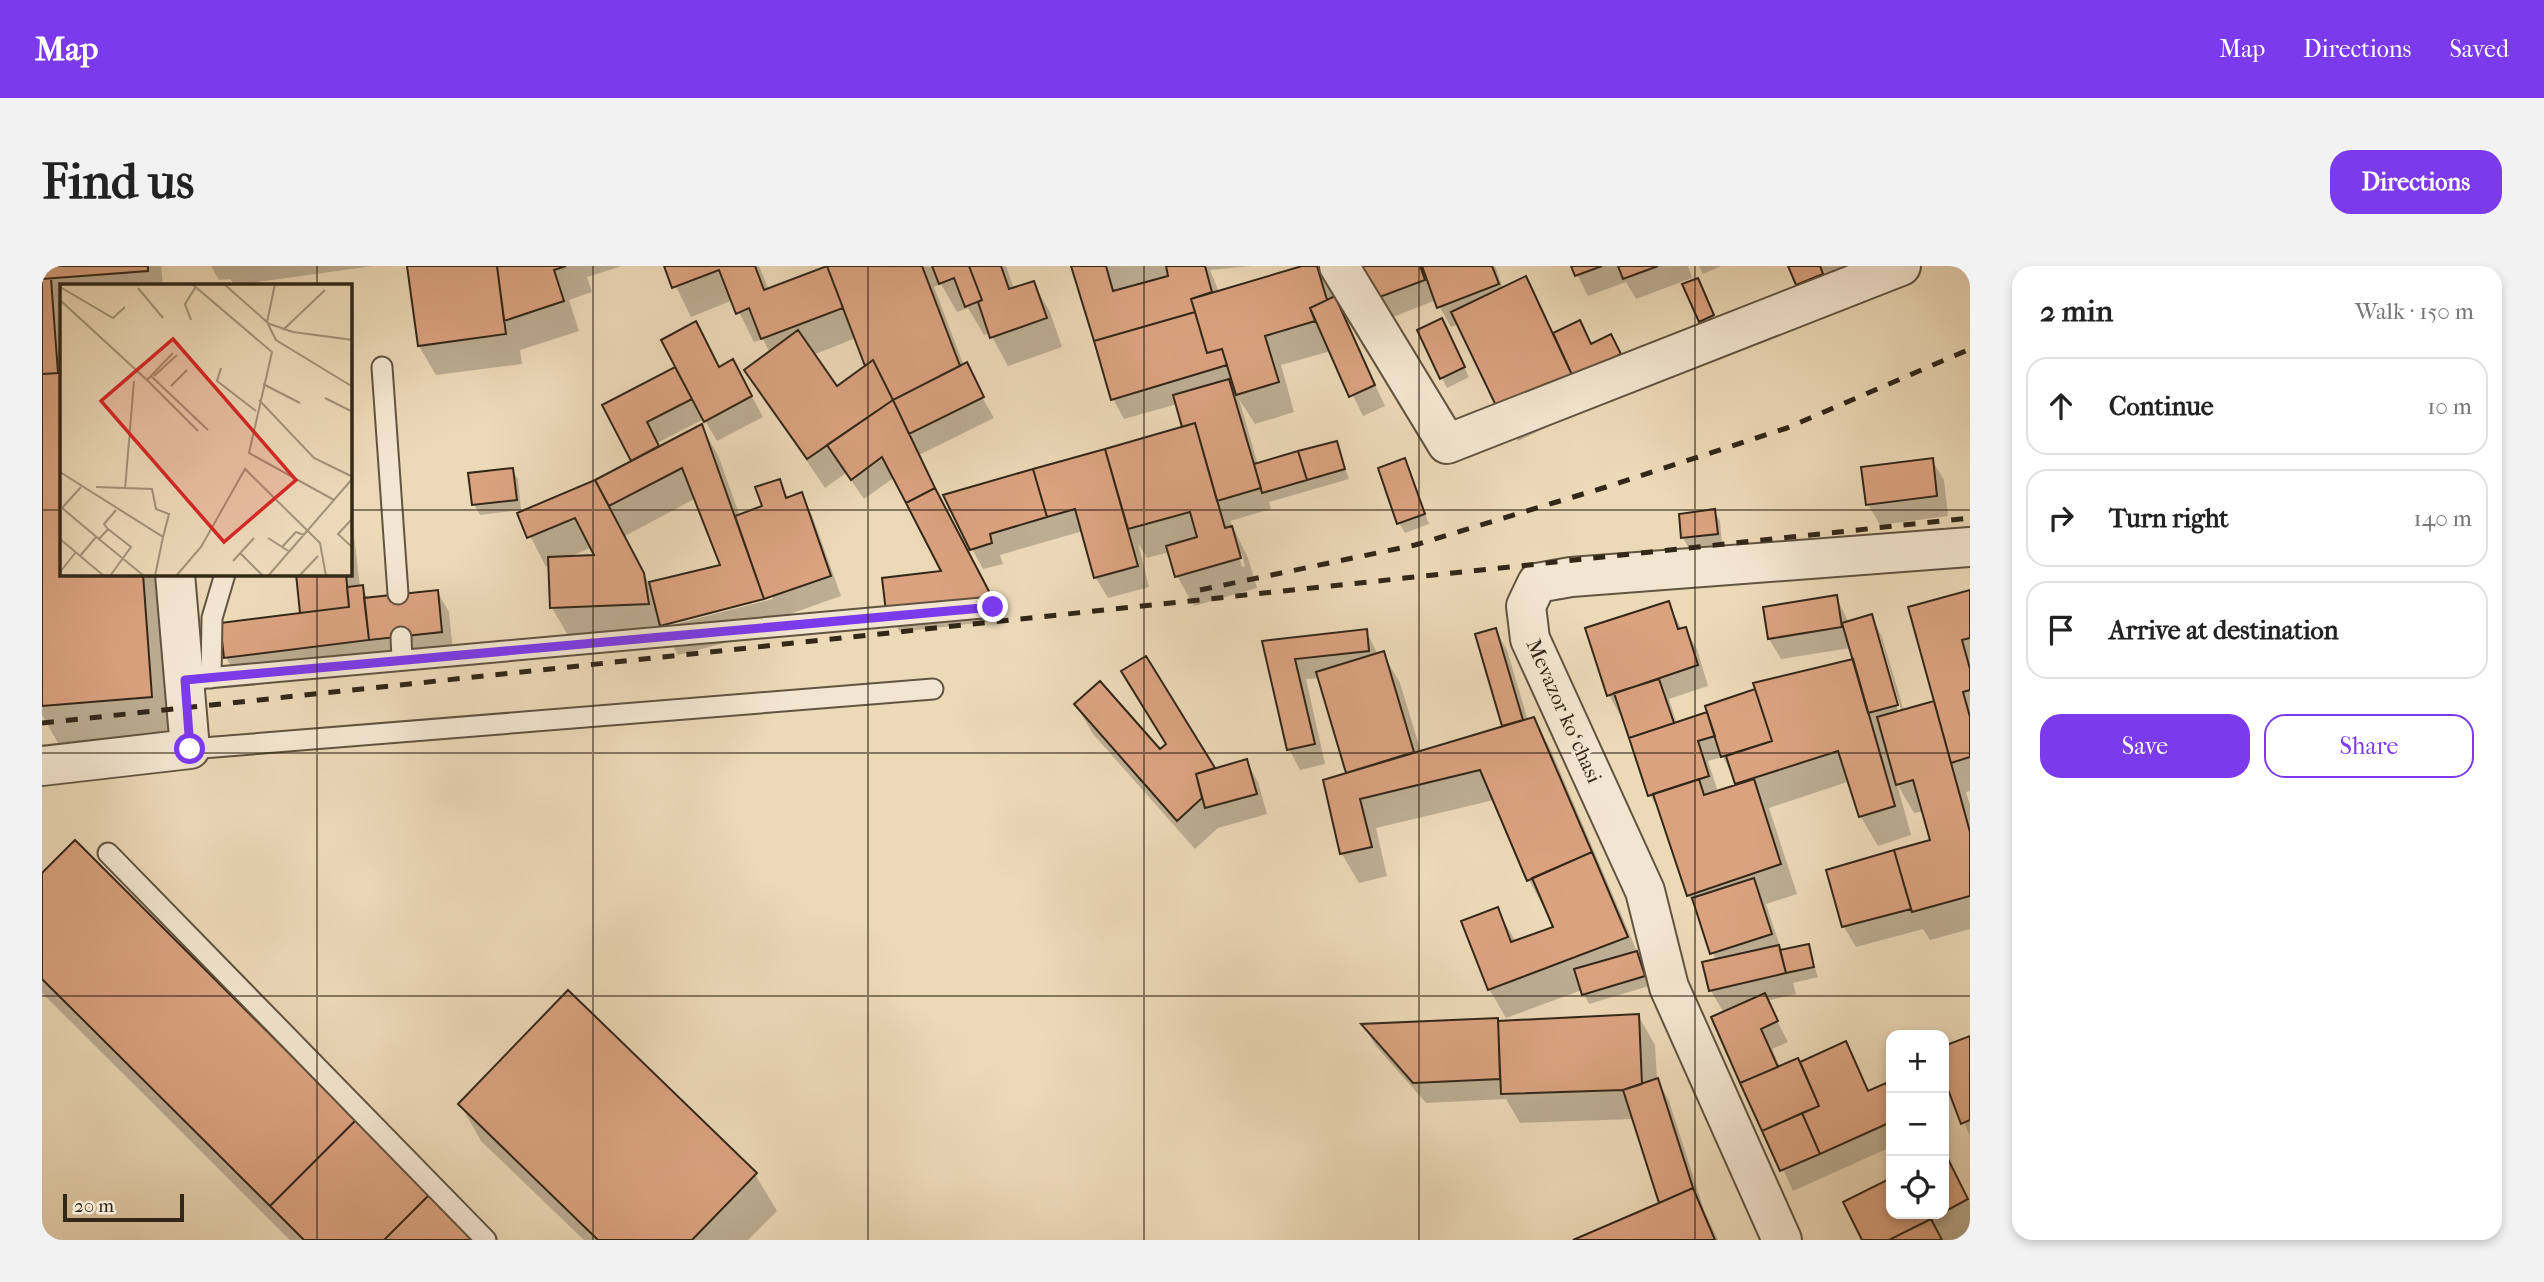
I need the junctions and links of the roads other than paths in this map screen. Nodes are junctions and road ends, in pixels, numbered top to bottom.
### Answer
1 (1339, 266) edge
2 (1902, 266) edge
3 (382, 367) dead end
4 (1970, 547) edge
5 (175, 576) edge
6 (224, 576) edge
7 (398, 594) dead end
8 (993, 607) dead end
9 (401, 637) dead end
10 (402, 659) junction
11 (198, 679) junction
12 (933, 689) dead end
13 (190, 749) junction
14 (42, 766) edge
15 (108, 853) dead end
16 (486, 1240) edge
17 (1782, 1240) edge

1 - 2 street
3 - 7 lane
4 - 17 street, Mevazor koʻchasi
5 - 11 street
6 - 11 lane
8 - 10 lane
9 - 10 lane
10 - 11 lane
11 - 13 street
12 - 13 lane
13 - 14 street
15 - 16 lane

